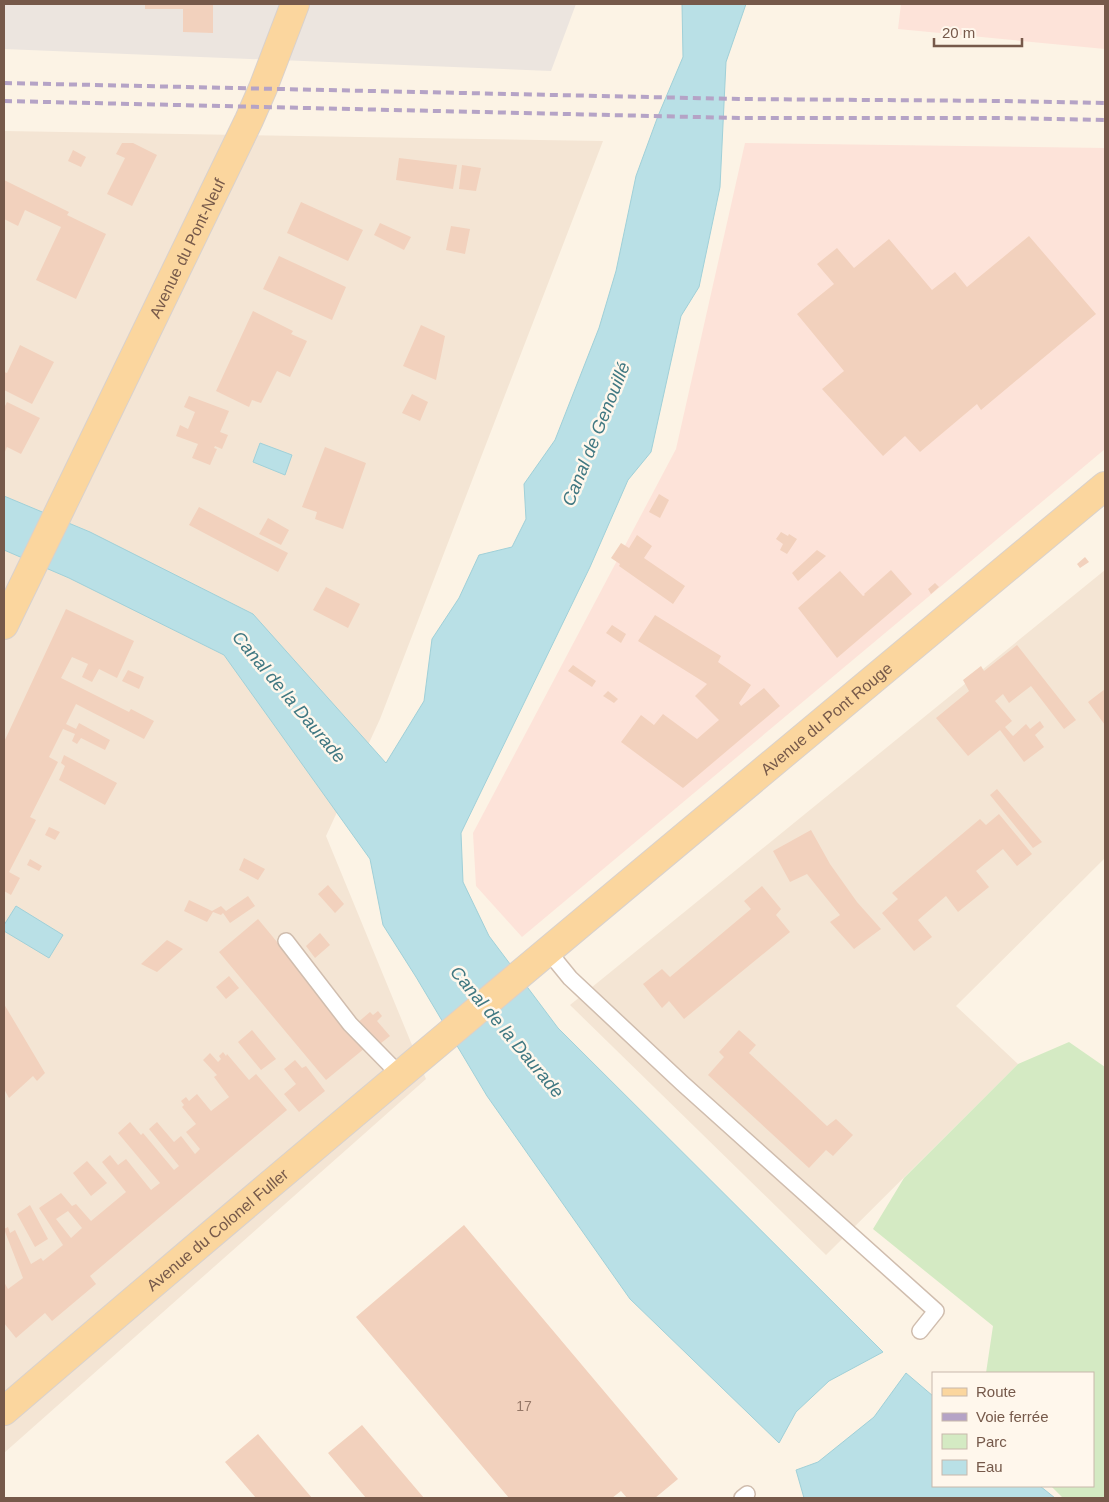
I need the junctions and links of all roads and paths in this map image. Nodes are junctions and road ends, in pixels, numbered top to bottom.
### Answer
1 (295, 4) edge
2 (1105, 486) edge
3 (4, 625) edge
4 (286, 941) dead end
5 (548, 951) junction
6 (430, 1049) joint
7 (399, 1074) junction
8 (920, 1331) dead end
9 (4, 1411) edge

1 - 3 main road, Avenue du Pont-Neuf
2 - 5 main road, Avenue du Pont Rouge
4 - 7 lane
5 - 6 main road, Avenue du Pont Rouge
5 - 8 lane
6 - 7 main road, Avenue du Colonel Fuller
7 - 9 main road, Avenue du Colonel Fuller

